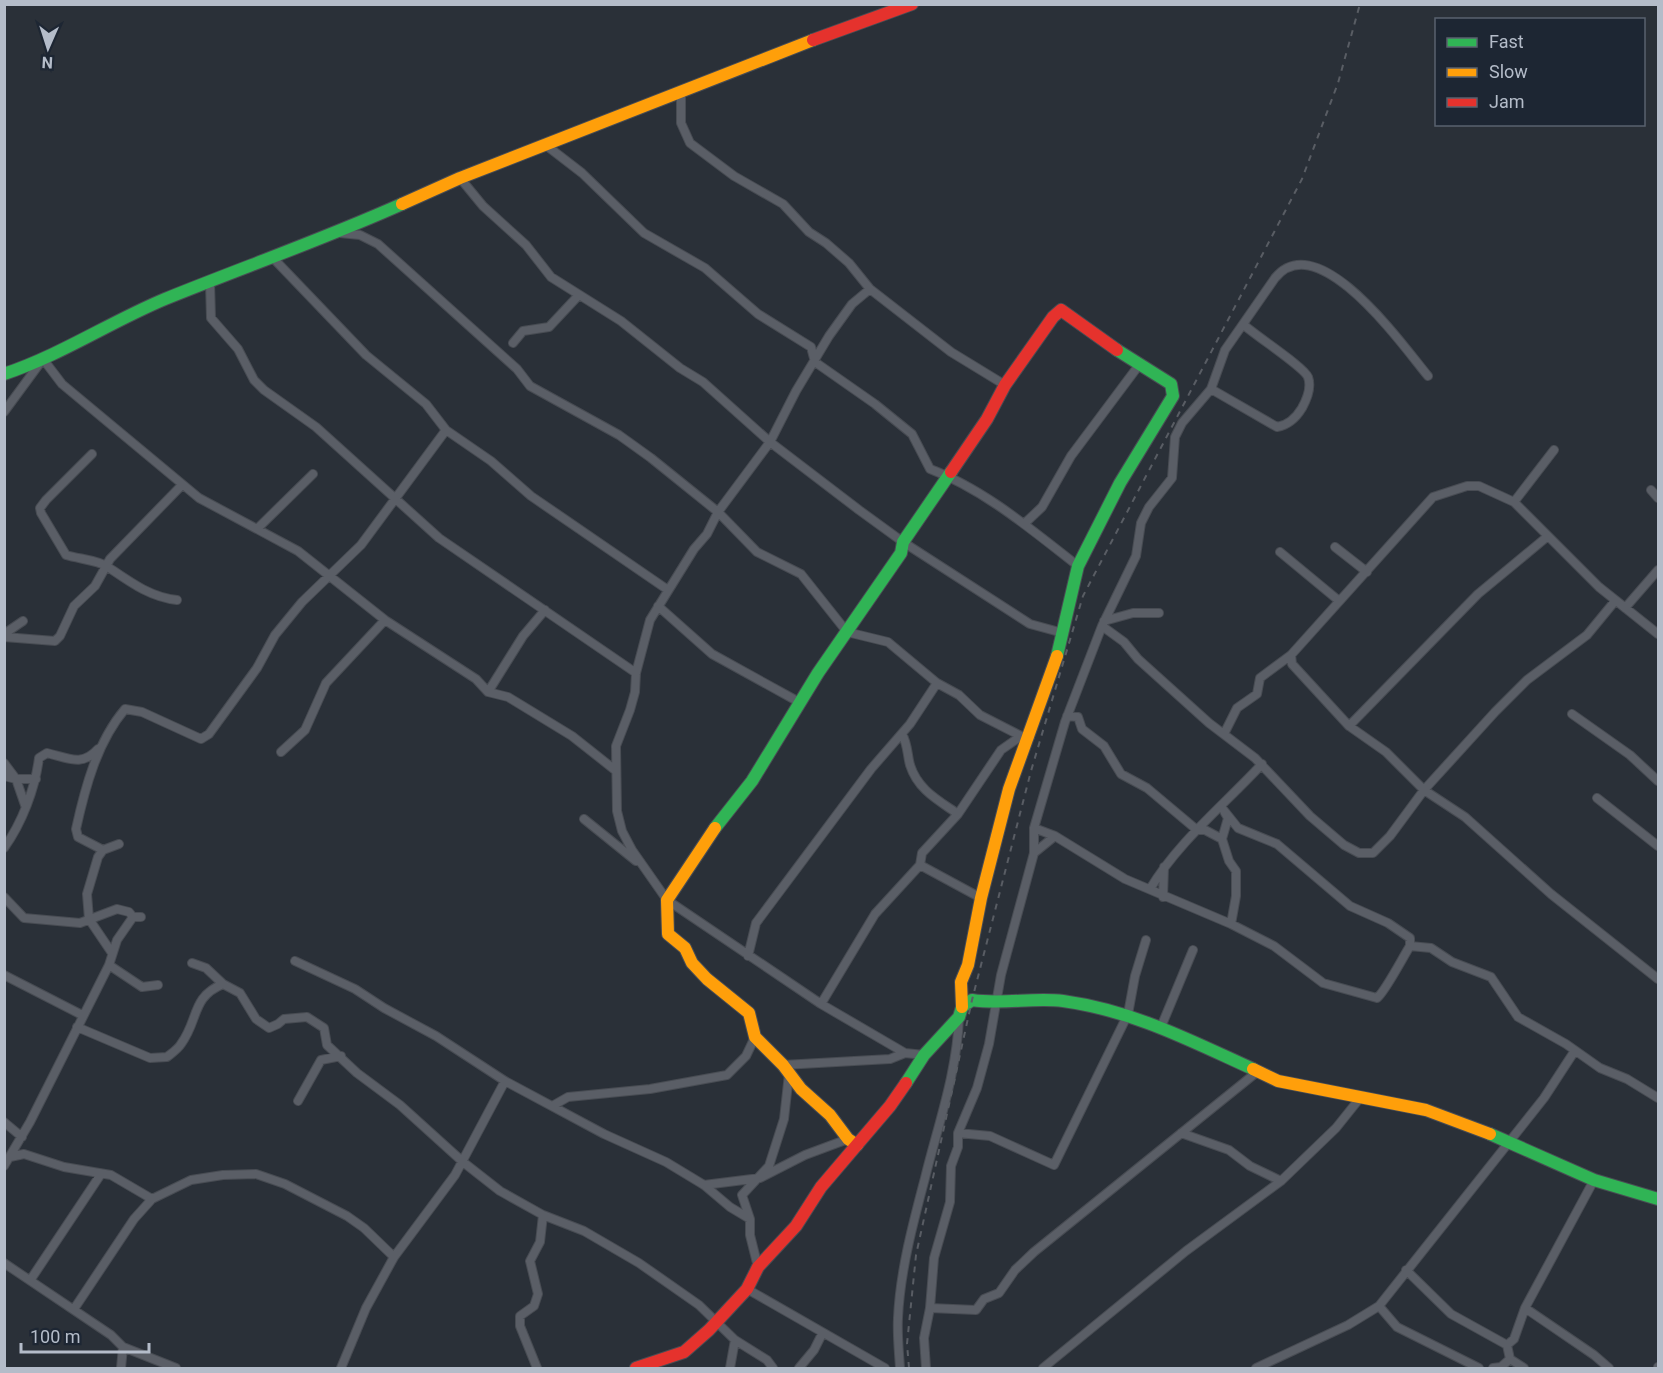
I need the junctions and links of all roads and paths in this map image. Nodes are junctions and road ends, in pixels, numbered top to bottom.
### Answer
1 (912, 4) edge
2 (681, 93) junction
3 (547, 146) junction
4 (460, 178) junction
5 (337, 233) junction
6 (273, 258) junction
7 (210, 283) junction
8 (870, 289) junction
9 (578, 296) junction
10 (1244, 325) junction
11 (513, 343) dead end
12 (42, 359) junction
13 (815, 362) junction
14 (1139, 365) junction
15 (4, 374) edge
16 (1428, 376) dead end
17 (1005, 385) junction
18 (1210, 389) junction
19 (4, 412) edge
20 (446, 430) junction
21 (770, 442) junction
22 (1554, 450) dead end
23 (92, 454) dead end
24 (313, 474) dead end
25 (948, 475) junction
26 (182, 484) junction
27 (1652, 490) dead end
28 (395, 497) junction
29 (1659, 498) edge
30 (1514, 502) junction
31 (718, 512) junction
32 (1025, 523) junction
33 (257, 529) junction
34 (1548, 536) junction
35 (903, 542) junction
36 (1335, 547) dead end
37 (1280, 552) dead end
38 (107, 566) junction
39 (1078, 566) junction
40 (1659, 570) edge
41 (1366, 572) junction
42 (330, 578) junction
43 (668, 590) junction
44 (177, 600) dead end
45 (1338, 600) junction
46 (1615, 601) junction
47 (658, 606) junction
48 (1625, 608) junction
49 (545, 610) junction
50 (1158, 614) dead end
51 (384, 620) junction
52 (23, 621) dead end
53 (1103, 623) junction
54 (847, 632) junction
55 (1063, 633) junction
56 (1659, 634) edge
57 (4, 635) edge
58 (1291, 655) junction
59 (636, 673) junction
60 (937, 683) junction
61 (488, 692) junction
62 (799, 702) junction
63 (1572, 714) dead end
64 (1067, 716) junction
65 (1349, 726) junction
66 (902, 734) junction
67 (1224, 734) junction
68 (1025, 740) junction
69 (105, 742) junction
70 (281, 752) dead end
71 (4, 763) edge
72 (1262, 764) junction
73 (615, 770) junction
74 (4, 776) edge
75 (16, 779) junction
76 (36, 779) junction
77 (1659, 781) edge
78 (1424, 790) junction
79 (1597, 798) dead end
80 (25, 805) junction
81 (1222, 807) junction
82 (958, 814) junction
83 (584, 819) dead end
84 (1034, 828) junction
85 (1197, 829) junction
86 (1055, 836) junction
87 (1222, 838) junction
88 (119, 844) dead end
89 (1659, 846) edge
90 (4, 848) edge
91 (103, 850) junction
92 (1034, 853) junction
93 (641, 865) junction
94 (920, 865) junction
95 (1164, 867) junction
96 (1150, 890) junction
97 (4, 897) edge
98 (1163, 897) junction
99 (981, 898) junction
100 (667, 900) junction
101 (88, 919) junction
102 (1231, 924) junction
103 (1146, 940) dead end
104 (1410, 946) junction
105 (1193, 950) dead end
106 (111, 953) junction
107 (748, 956) junction
108 (295, 961) dead end
109 (192, 963) dead end
110 (109, 964) junction
111 (4, 975) edge
112 (1659, 979) edge
113 (223, 984) junction
114 (159, 985) dead end
115 (821, 1004) junction
116 (995, 1004) junction
117 (961, 1012) junction
118 (1128, 1014) junction
119 (82, 1015) junction
120 (77, 1027) junction
121 (1161, 1027) junction
122 (755, 1037) junction
123 (1574, 1052) junction
124 (905, 1053) junction
125 (924, 1055) junction
126 (341, 1056) junction
127 (786, 1069) junction
128 (1257, 1072) junction
129 (505, 1081) junction
130 (1360, 1098) junction
131 (1659, 1098) edge
132 (298, 1101) dead end
133 (554, 1106) junction
134 (4, 1122) edge
135 (958, 1133) junction
136 (1181, 1133) junction
137 (22, 1137) junction
138 (1507, 1141) junction
139 (853, 1142) junction
140 (10, 1157) junction
141 (463, 1162) junction
142 (4, 1166) edge
143 (101, 1174) junction
144 (760, 1178) junction
145 (1594, 1180) junction
146 (1281, 1181) junction
147 (704, 1185) junction
148 (152, 1199) junction
149 (1659, 1199) edge
150 (543, 1215) junction
151 (750, 1220) junction
152 (394, 1257) junction
153 (4, 1263) edge
154 (758, 1267) junction
155 (1406, 1270) junction
156 (31, 1279) junction
157 (747, 1289) junction
158 (1379, 1306) junction
159 (930, 1308) junction
160 (1525, 1308) junction
161 (74, 1309) junction
162 (717, 1321) junction
163 (822, 1334) junction
164 (735, 1341) junction
165 (1507, 1345) junction
166 (123, 1347) junction
167 (1510, 1359) junction
168 (121, 1368) edge
169 (176, 1368) edge
170 (340, 1368) edge
171 (537, 1368) edge
172 (636, 1368) edge
173 (730, 1368) edge
174 (773, 1368) edge
175 (799, 1368) edge
176 (885, 1368) edge
177 (900, 1368) edge
178 (926, 1368) edge
179 (1044, 1368) edge
180 (1256, 1368) edge
181 (1479, 1368) edge
182 (1493, 1368) edge
183 (1524, 1368) edge
184 (1609, 1368) edge

1 - 2 street
2 - 3 street
2 - 8 street
3 - 4 street
3 - 13 street
4 - 5 street
4 - 9 street
5 - 6 street
5 - 31 street
6 - 7 street
6 - 20 street
7 - 12 street
7 - 28 street
8 - 13 street
8 - 17 street
9 - 11 street
9 - 21 street
10 - 16 street
10 - 18 street
10 - 18 street
12 - 15 street
12 - 19 street
12 - 26 street
13 - 21 street
13 - 25 street
14 - 17 street
14 - 32 street
14 - 39 street
17 - 25 street
18 - 53 street
20 - 28 street
20 - 43 street
21 - 31 street
21 - 35 street
22 - 30 street
23 - 38 street
24 - 33 street
25 - 32 street
25 - 35 street
26 - 33 street
26 - 38 street
27 - 29 street
28 - 42 street
28 - 49 street
30 - 34 street
30 - 41 street
31 - 43 street
31 - 54 street
32 - 39 street
33 - 42 street
34 - 46 street
34 - 65 street
35 - 54 street
35 - 55 street
36 - 41 street
37 - 45 street
38 - 44 street
38 - 57 street
39 - 55 street
40 - 48 street
41 - 45 street
42 - 51 street
42 - 69 street
43 - 47 street
45 - 58 street
46 - 48 street
46 - 78 street
47 - 59 street
47 - 62 street
48 - 56 street
49 - 59 street
49 - 61 street
50 - 53 street
51 - 61 street
51 - 70 street
52 - 57 street
53 - 64 street
53 - 67 street
54 - 60 street
54 - 62 street
55 - 68 street
58 - 65 street
58 - 67 street
59 - 73 street
60 - 66 street
60 - 68 street
61 - 73 street
62 - 100 street
63 - 77 street
64 - 84 street
64 - 85 street
65 - 78 street
66 - 82 street
66 - 107 street
67 - 72 street
68 - 82 street
68 - 99 street
69 - 76 street
69 - 91 street
71 - 75 street
72 - 78 street
72 - 81 street
73 - 93 street
74 - 75 street
75 - 76 street
75 - 80 street
76 - 80 street
78 - 112 street
79 - 89 street
80 - 90 street
81 - 85 street
81 - 87 street
81 - 104 street
82 - 94 street
83 - 93 street
84 - 86 street
84 - 92 street
85 - 87 street
85 - 95 street
86 - 92 street
86 - 96 street
87 - 102 street
88 - 91 street
91 - 101 street
92 - 116 street
93 - 100 street
94 - 99 street
94 - 115 street
95 - 96 street
95 - 98 street
96 - 98 street
97 - 101 street
98 - 102 street
99 - 117 street
100 - 107 street
100 - 122 street
101 - 106 street
101 - 106 street
102 - 104 street
103 - 118 street
104 - 123 street
105 - 121 street
106 - 110 street
107 - 115 street
108 - 129 street
109 - 113 street
110 - 114 street
110 - 119 street
111 - 119 street
113 - 120 street
113 - 126 street
115 - 124 street
116 - 117 street
116 - 118 street
116 - 135 street
117 - 125 street
117 - 177 street
118 - 121 street
118 - 135 street
119 - 120 street
120 - 137 street
121 - 128 street
122 - 127 street
122 - 133 street
123 - 131 street
123 - 138 street
124 - 125 street
124 - 127 street
125 - 139 street
126 - 132 street
126 - 141 street
127 - 139 street
127 - 144 street
128 - 130 street
128 - 136 street
129 - 133 street
129 - 141 street
130 - 138 street
130 - 146 street
133 - 147 street
134 - 137 street
135 - 159 street
136 - 146 street
136 - 159 street
137 - 140 street
138 - 145 street
138 - 155 street
139 - 144 street
139 - 154 street
140 - 142 street
140 - 143 street
141 - 150 street
141 - 152 street
143 - 148 street
143 - 156 street
144 - 147 street
144 - 151 street
145 - 149 street
145 - 160 street
146 - 179 street
147 - 151 street
148 - 152 street
148 - 161 street
150 - 162 street
150 - 171 street
151 - 154 street
152 - 170 street
153 - 156 street
154 - 157 street
155 - 158 street
155 - 165 street
156 - 161 street
157 - 162 street
157 - 163 street
158 - 180 street
158 - 181 street
159 - 178 street
160 - 165 street
160 - 184 street
161 - 166 street
162 - 164 street
162 - 172 street
163 - 175 street
163 - 176 street
164 - 173 street
164 - 174 street
165 - 167 street
166 - 168 street
166 - 169 street
167 - 182 street
167 - 183 street

